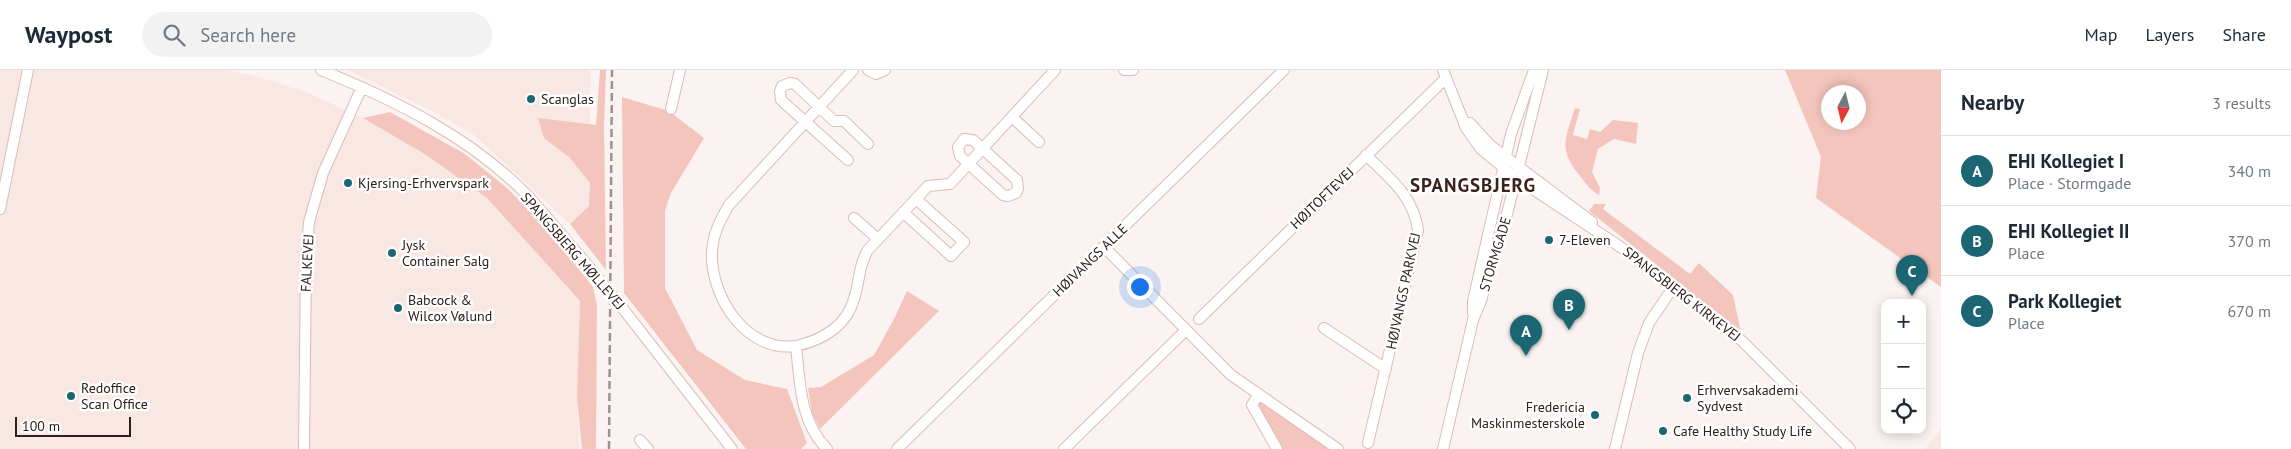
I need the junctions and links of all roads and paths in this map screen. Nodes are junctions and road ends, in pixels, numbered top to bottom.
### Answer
1 (28, 70) edge
2 (321, 70) edge
3 (680, 70) edge
4 (853, 70) edge
5 (868, 70) edge
6 (885, 70) edge
7 (1055, 70) edge
8 (1124, 70) edge
9 (1133, 70) edge
10 (1284, 70) edge
11 (1534, 70) edge
12 (1543, 70) edge
13 (1444, 74) edge
14 (362, 87) junction
15 (819, 106) junction
16 (671, 109) dead end
17 (1012, 117) junction
18 (1464, 117) junction
19 (805, 121) junction
20 (1039, 142) dead end
21 (868, 144) dead end
22 (983, 149) junction
23 (1366, 155) junction
24 (848, 160) dead end
25 (1513, 161) junction
26 (969, 164) junction
27 (1509, 173) junction
28 (916, 198) junction
29 (0, 209) edge
30 (903, 212) junction
31 (854, 218) dead end
32 (878, 239) junction
33 (1619, 246) junction
34 (1104, 247) junction
35 (1674, 286) junction
36 (1199, 319) dead end
37 (1473, 320) junction
38 (1324, 328) dead end
39 (1186, 330) junction
40 (796, 346) junction
41 (1386, 369) junction
42 (1258, 395) junction
43 (640, 440) dead end
44 (1368, 443) dead end
45 (304, 449) edge
46 (648, 449) edge
47 (732, 449) edge
48 (827, 449) edge
49 (897, 449) edge
50 (1064, 449) edge
51 (1277, 449) edge
52 (1338, 449) edge
53 (1442, 449) edge
54 (1614, 449) edge
55 (1850, 449) edge

1 - 29 street
2 - 14 street, SPANGSBJERG MØLLEVEJ
3 - 16 street
4 - 15 street
5 - 6 street
7 - 17 street
8 - 9 street
10 - 34 street, HØJVANGS ALLE
11 - 25 street, STORMGADE
12 - 25 street, STORMGADE
13 - 18 street, SPANGSBJERG KIRKEVEJ
13 - 23 street, HØJTOFTEVEJ
14 - 45 street, FALKEVEJ
14 - 47 street, SPANGSBJERG MØLLEVEJ, bridge
15 - 19 street
15 - 19 street
15 - 21 street
17 - 20 street
17 - 22 street
18 - 25 street, SPANGSBJERG KIRKEVEJ
18 - 27 street, SPANGSBJERG KIRKEVEJ
19 - 24 street
19 - 40 street
22 - 26 street
22 - 26 street
22 - 26 street
23 - 36 street, HØJTOFTEVEJ
23 - 41 street, HØJVANGS PARKVEJ
25 - 27 street, STORMGADE
25 - 27 street, STORMGADE
25 - 33 street, SPANGSBJERG KIRKEVEJ
26 - 28 street
27 - 33 street, SPANGSBJERG KIRKEVEJ
27 - 37 street, STORMGADE
27 - 37 street, STORMGADE
28 - 30 street
28 - 30 street
30 - 32 street
31 - 32 street
32 - 40 street
33 - 35 street, SPANGSBJERG KIRKEVEJ
34 - 39 street
34 - 49 street, HØJVANGS ALLE
35 - 54 street
35 - 55 street, SPANGSBJERG KIRKEVEJ
37 - 53 street, STORMGADE
38 - 41 street
39 - 42 street
39 - 50 street
40 - 48 street
41 - 44 street, HØJVANGS PARKVEJ
42 - 51 street
42 - 52 street
43 - 46 street

